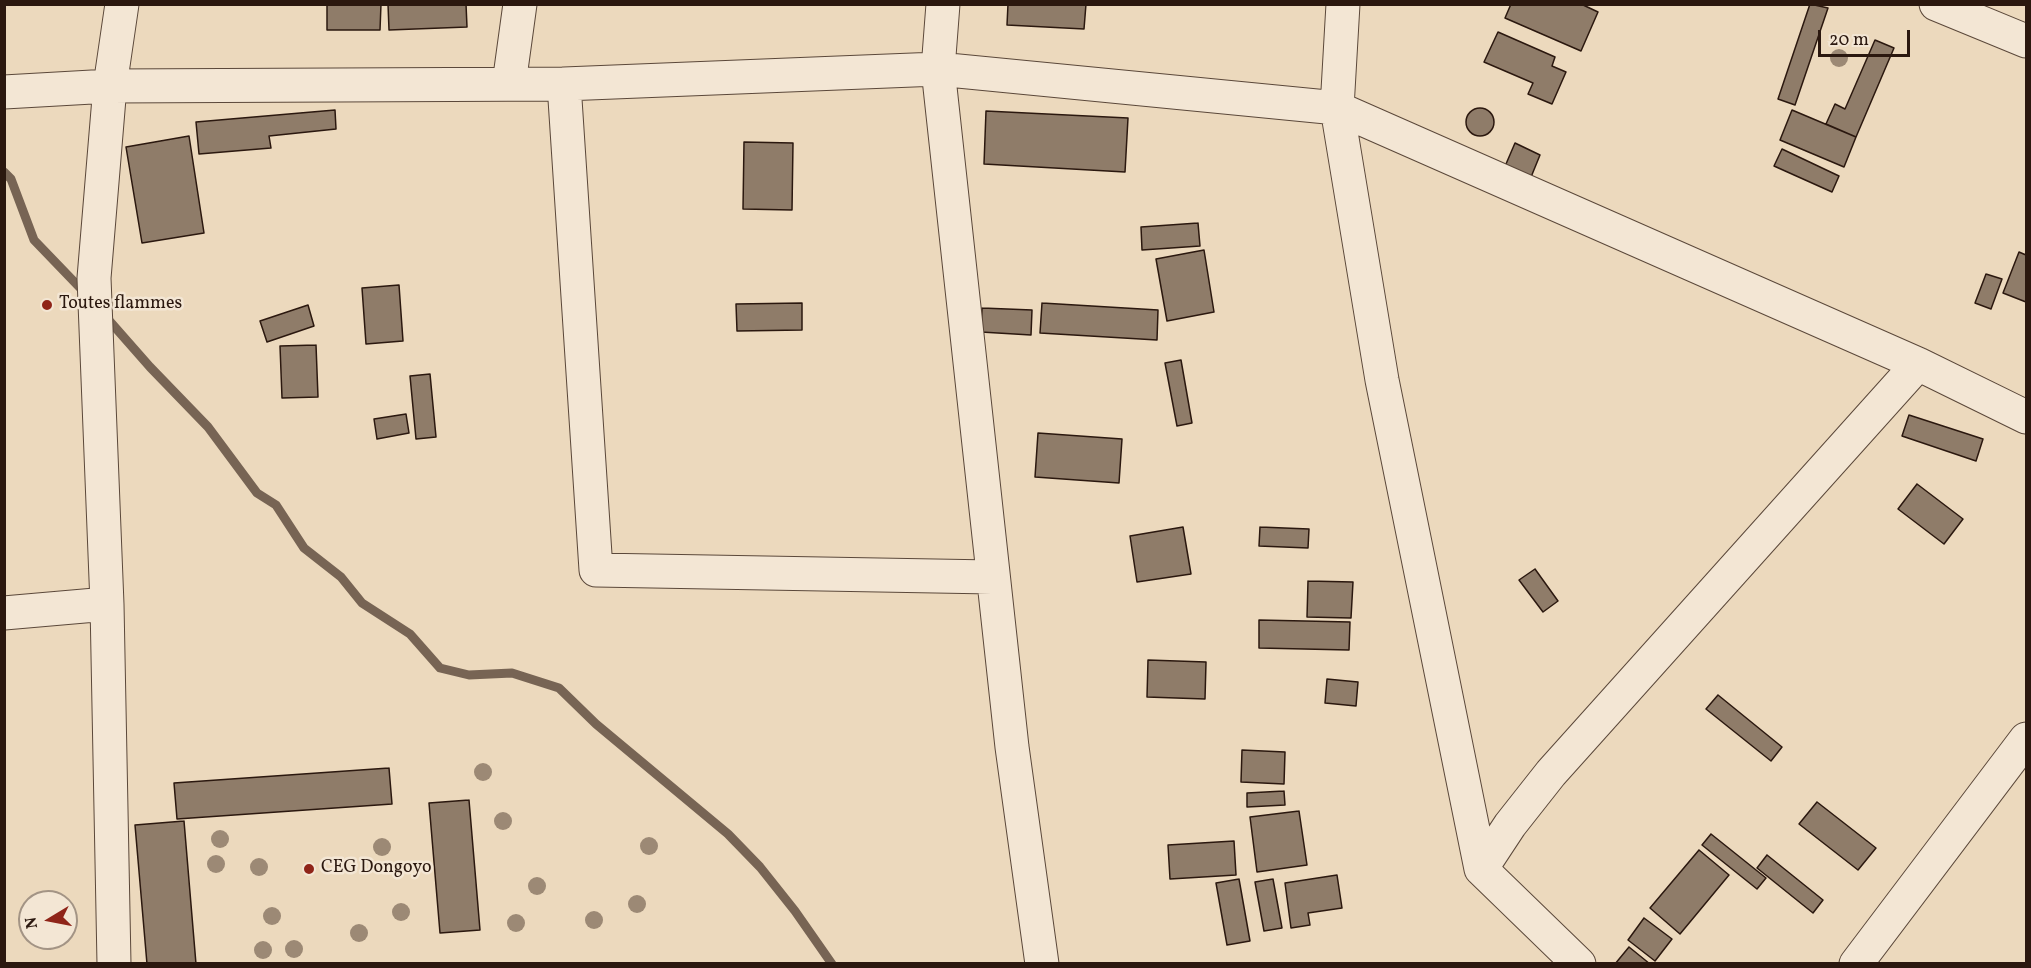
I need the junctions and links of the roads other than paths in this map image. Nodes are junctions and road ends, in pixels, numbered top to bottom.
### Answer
1 (122, 4) edge
2 (520, 4) edge
3 (943, 4) edge
4 (1343, 4) edge
5 (1936, 4) edge
6 (2026, 41) edge
7 (938, 69) junction
8 (509, 84) junction
9 (564, 84) junction
10 (110, 86) junction
11 (4, 92) edge
12 (1337, 108) junction
13 (1918, 364) junction
14 (2026, 417) edge
15 (992, 577) junction
16 (106, 604) junction
17 (4, 613) edge
18 (2026, 740) edge
19 (1481, 869) junction
20 (114, 963) edge
21 (1042, 963) edge
22 (1579, 963) edge
23 (1856, 963) edge

1 - 10 street
2 - 8 street
3 - 7 street
4 - 12 street
5 - 6 street
7 - 9 street
7 - 12 street
7 - 15 street
8 - 9 street
8 - 10 street
9 - 15 street
10 - 11 street
10 - 16 street
12 - 13 street
12 - 19 street
13 - 14 street
13 - 19 street
15 - 21 street
16 - 17 street
16 - 20 street
18 - 23 street
19 - 22 street

